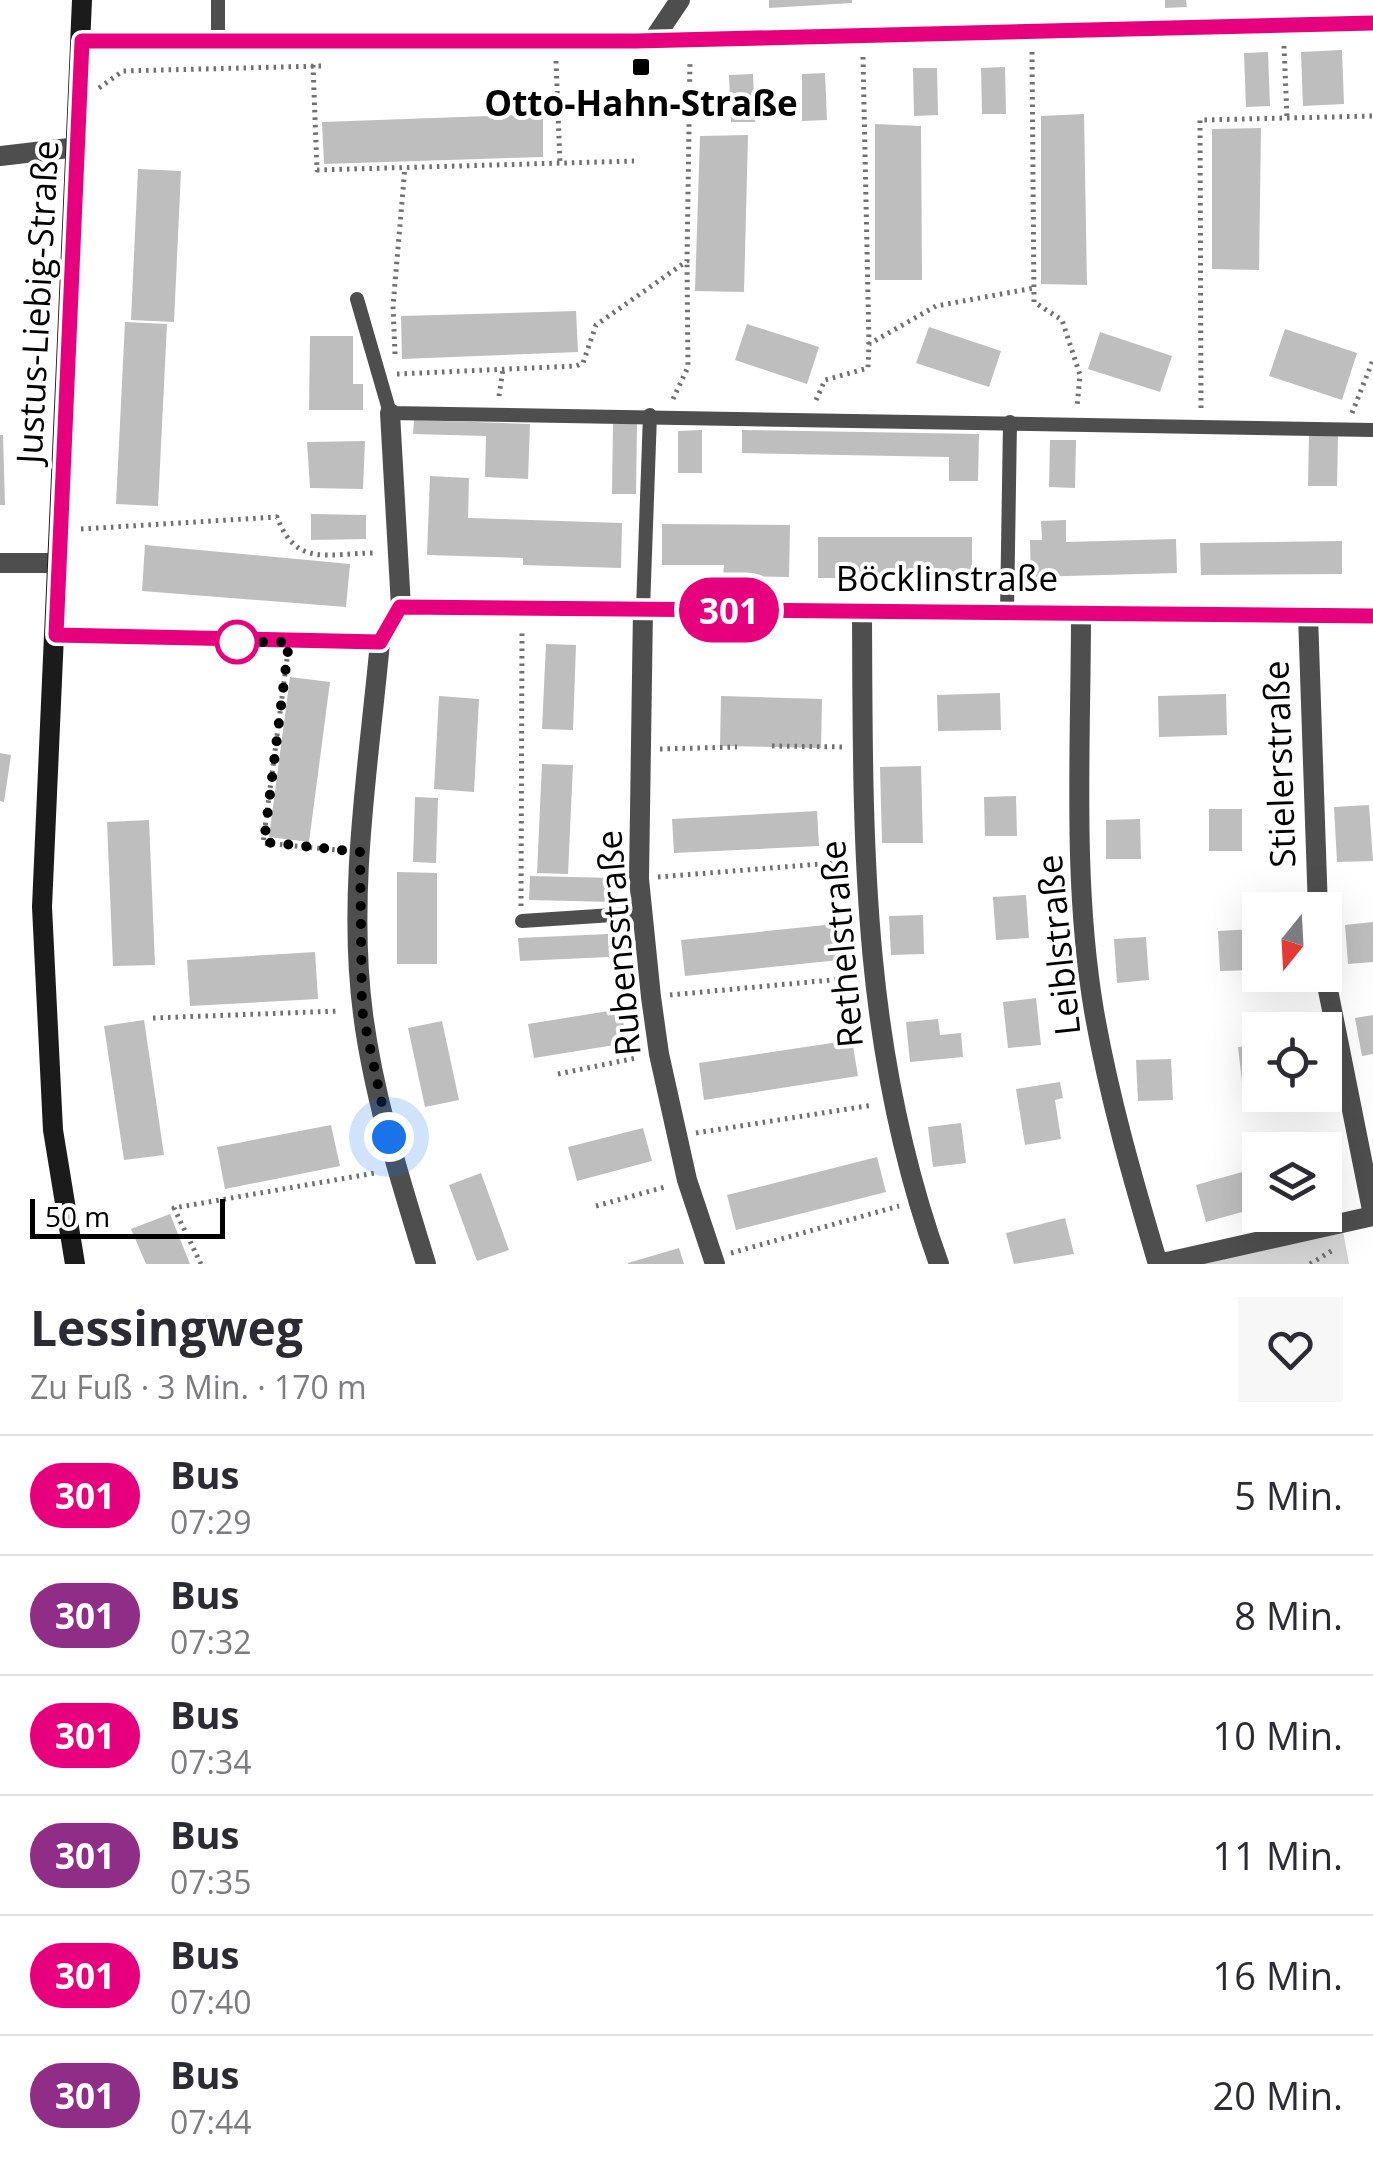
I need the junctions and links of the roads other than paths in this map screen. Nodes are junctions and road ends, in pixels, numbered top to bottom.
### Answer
1 (82, 0) edge
2 (218, 0) edge
3 (680, 0) edge
4 (1373, 23) edge
5 (653, 40) junction
6 (82, 41) junction
7 (218, 42) junction
8 (78, 147) junction
9 (1, 155) edge
10 (356, 299) dead end
11 (390, 412) junction
12 (657, 415) junction
13 (1010, 422) junction
14 (1373, 430) edge
15 (0, 563) edge
16 (59, 563) junction
17 (400, 607) junction
18 (643, 610) junction
19 (862, 611) junction
20 (1007, 612) junction
21 (1081, 613) junction
22 (1308, 616) junction
23 (1373, 616) edge
24 (56, 635) junction
25 (380, 642) junction
26 (1316, 892) edge
27 (643, 914) junction
28 (522, 921) dead end
29 (1328, 992) edge
30 (1373, 1215) edge
31 (714, 1261) edge
32 (75, 1264) edge
33 (426, 1264) edge
34 (939, 1264) edge
35 (1158, 1264) edge

1 - 6 street, Justus-Liebig-Straße
2 - 7 lane
3 - 5 street
4 - 5 street
5 - 7 street
6 - 7 street
6 - 8 street, Justus-Liebig-Straße
8 - 9 street
8 - 16 street, Justus-Liebig-Straße
10 - 11 lane
11 - 12 lane
11 - 17 street
12 - 13 lane
12 - 18 lane
13 - 14 lane
13 - 20 lane
15 - 16 street
16 - 24 street, Justus-Liebig-Straße
17 - 18 street, Böcklinstraße
17 - 25 street
18 - 19 street, Böcklinstraße
18 - 27 street, Rubensstraße
19 - 20 street, Böcklinstraße
19 - 34 street, Rethelstraße
20 - 21 street, Böcklinstraße
21 - 22 street, Böcklinstraße
21 - 35 street, Leiblstraße
22 - 23 street, Böcklinstraße
22 - 26 street, Stielerstraße
24 - 25 street
24 - 32 street, Justus-Liebig-Straße
25 - 33 street
27 - 28 lane
27 - 31 street, Rubensstraße
29 - 30 street
30 - 35 street

